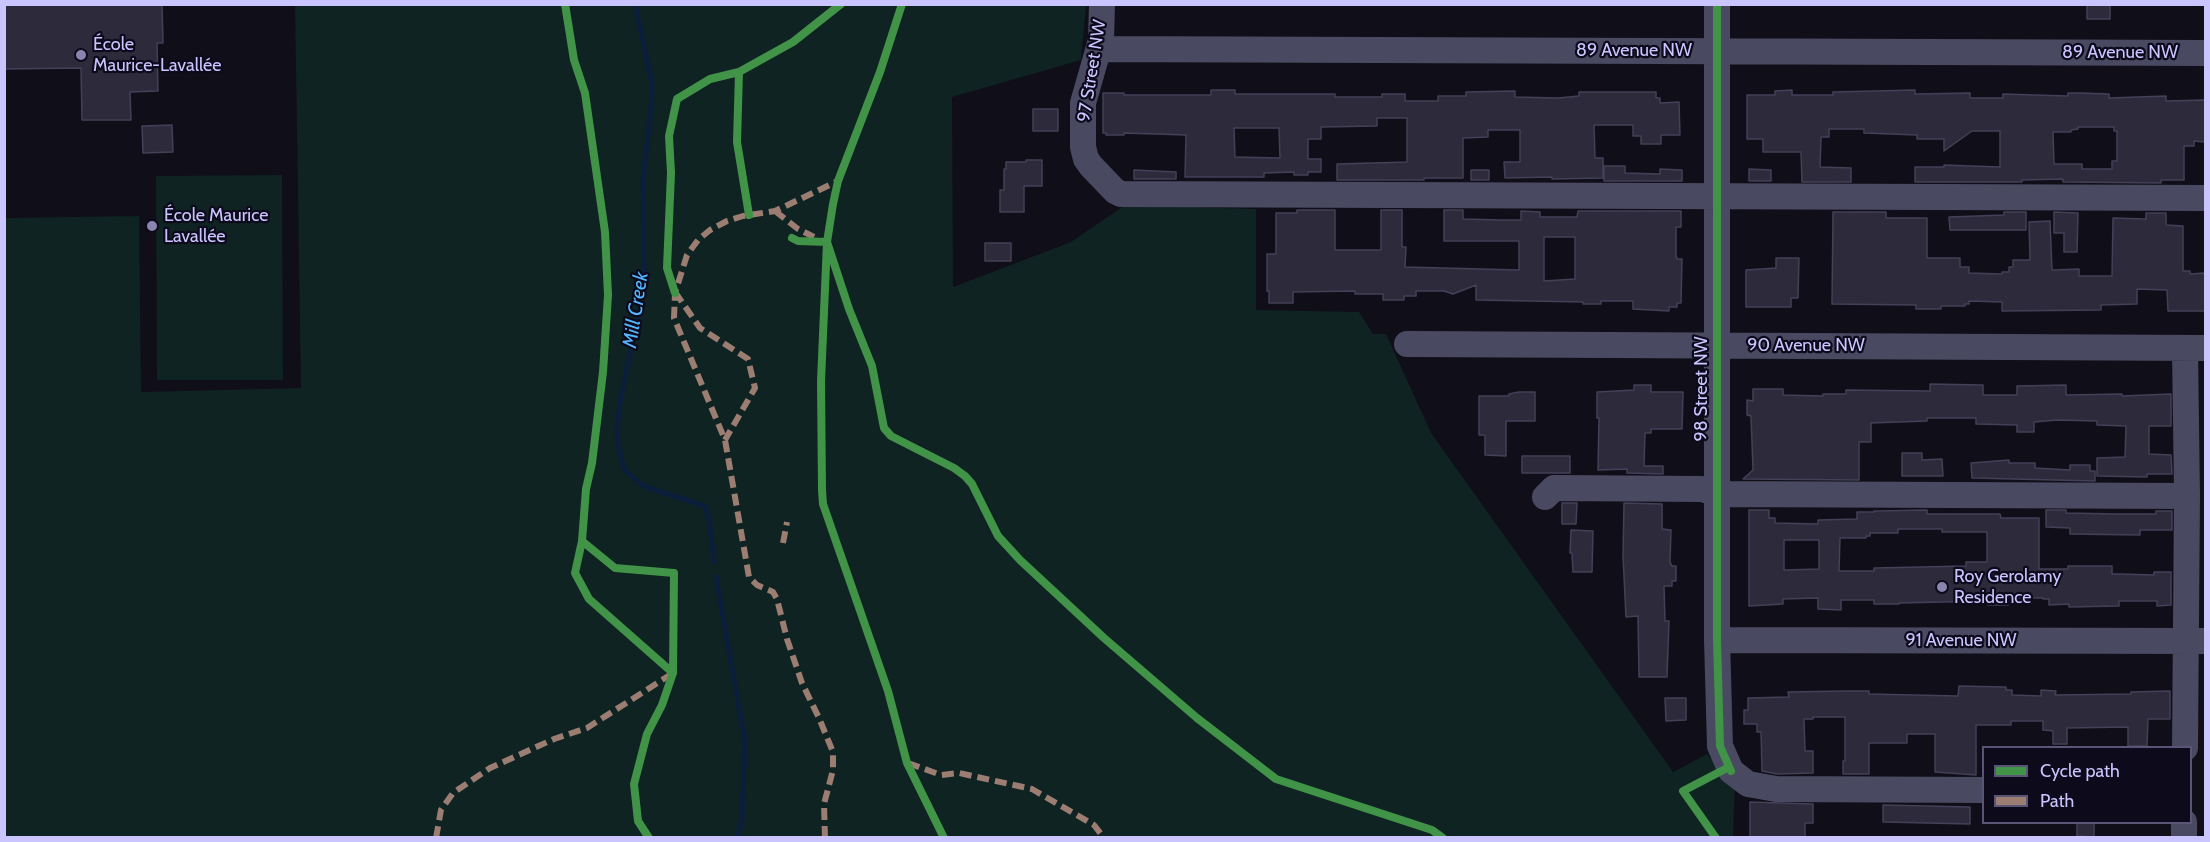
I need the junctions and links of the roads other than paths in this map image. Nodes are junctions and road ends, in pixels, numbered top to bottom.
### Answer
1 (1102, 4) edge
2 (1717, 4) edge
3 (1099, 49) junction
4 (1717, 51) junction
5 (2205, 53) edge
6 (1717, 195) junction
7 (2205, 198) edge
8 (1407, 344) dead end
9 (1717, 346) junction
10 (2195, 348) edge
11 (1717, 494) junction
12 (2187, 496) junction
13 (1545, 497) dead end
14 (1717, 640) junction
15 (2196, 641) edge
16 (2185, 746) edge
17 (1982, 790) edge

1 - 3 street, 97 Street NW
2 - 4 street, 98 Street NW
3 - 4 street, 89 Avenue NW
3 - 6 street, 97 Street NW
4 - 5 street, 89 Avenue NW
4 - 6 street, 98 Street NW
6 - 7 street
6 - 9 street, 98 Street NW
8 - 9 street, 90 Avenue NW
9 - 10 street, 90 Avenue NW
9 - 11 street, 98 Street NW
10 - 12 street
11 - 12 street
11 - 13 street
11 - 14 street, 98 Street NW
12 - 15 street
14 - 15 street, 91 Avenue NW
14 - 17 street, 98 Street NW
15 - 16 street

